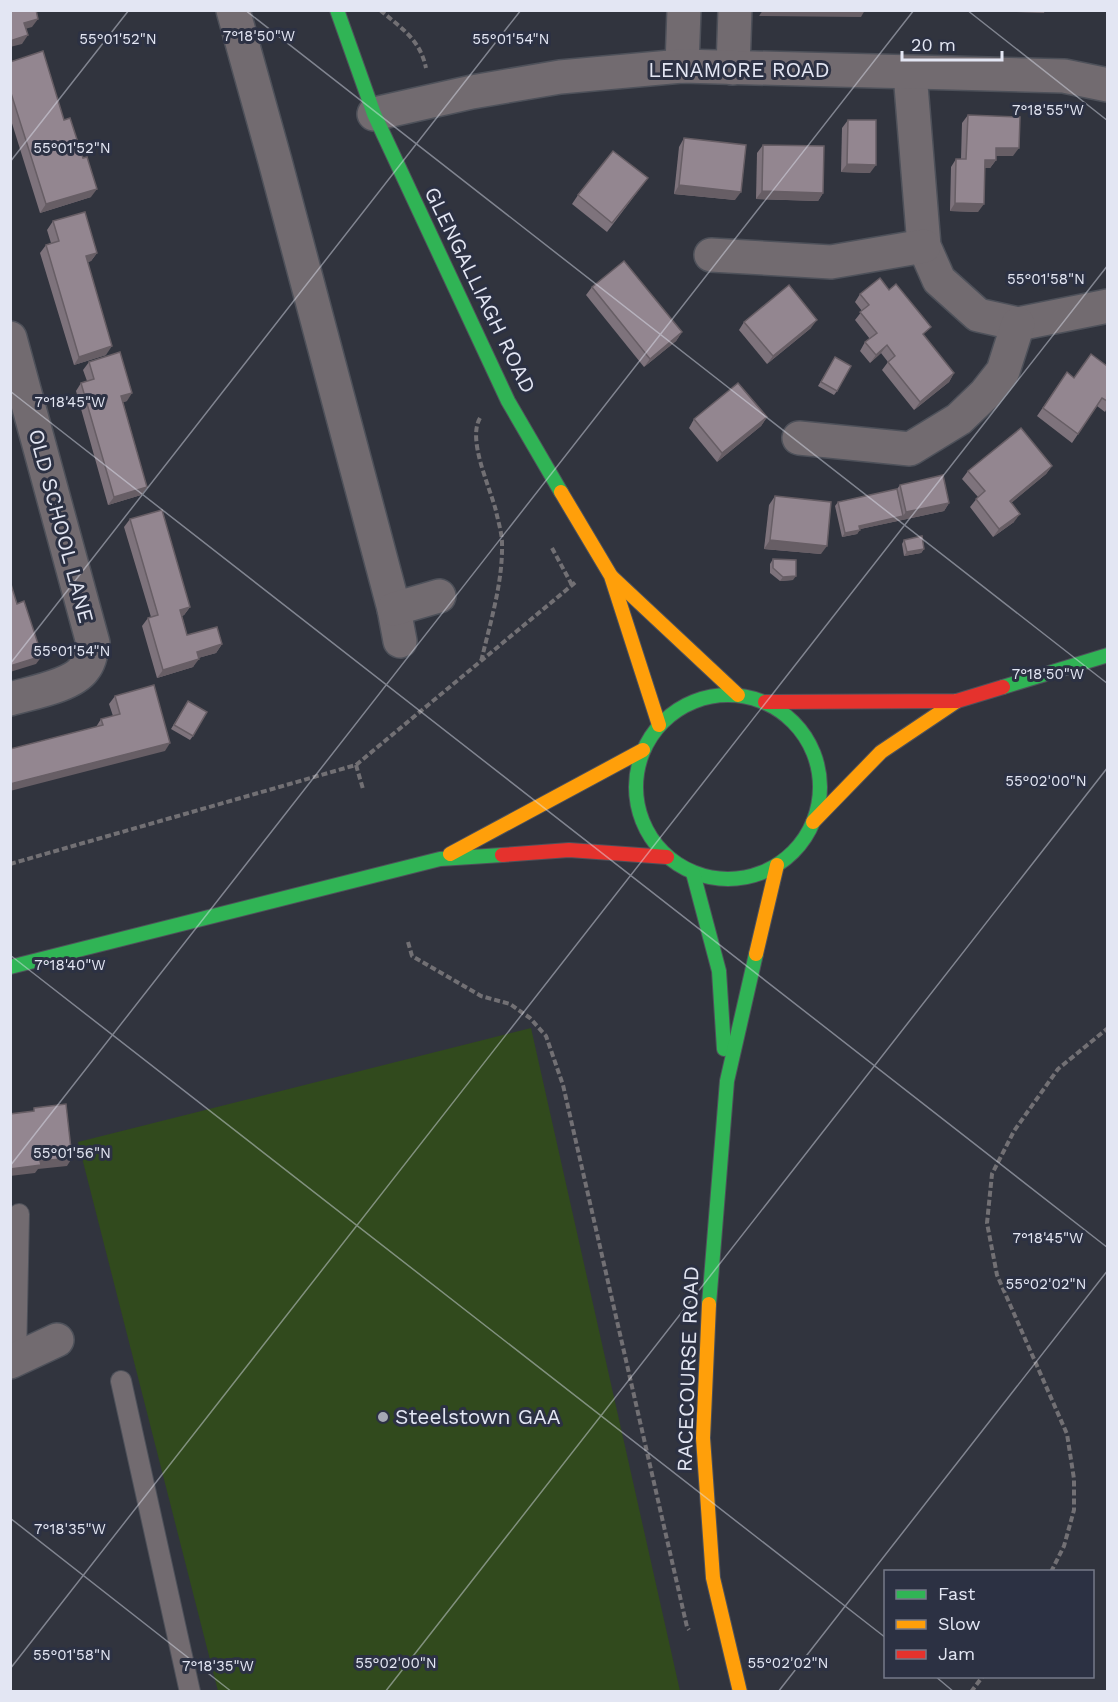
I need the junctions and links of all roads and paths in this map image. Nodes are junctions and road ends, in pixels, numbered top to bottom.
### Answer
1 (233, 10) edge
2 (337, 10) edge
3 (380, 10) edge
4 (684, 10) edge
5 (735, 10) edge
6 (416, 41) dead end
7 (682, 66) junction
8 (733, 68) junction
9 (910, 73) junction
10 (1107, 85) edge
11 (374, 114) junction
12 (924, 246) junction
13 (711, 255) dead end
14 (1107, 306) edge
15 (1017, 324) junction
16 (10, 338) edge
17 (508, 401) junction
18 (20, 410) edge
19 (799, 438) dead end
20 (603, 560) junction
21 (611, 576) junction
22 (439, 596) dead end
23 (394, 609) junction
24 (400, 641) dead end
25 (1107, 655) edge
26 (481, 662) junction
27 (738, 695) junction
28 (10, 699) edge
29 (957, 701) junction
30 (765, 702) junction
31 (659, 725) junction
32 (643, 750) junction
33 (356, 765) junction
34 (363, 789) dead end
35 (813, 822) junction
36 (667, 857) junction
37 (440, 859) junction
38 (10, 864) edge
39 (777, 865) junction
40 (693, 873) junction
41 (408, 942) dead end
42 (10, 967) edge
43 (1107, 1028) edge
44 (726, 1081) junction
45 (19, 1214) dead end
46 (57, 1340) dead end
47 (13, 1361) edge
48 (121, 1381) dead end
49 (1052, 1570) edge
50 (693, 1636) dead end
51 (981, 1678) edge
52 (190, 1692) edge
53 (740, 1692) edge
54 (971, 1692) edge

1 - 23 street
2 - 11 main road, GLENGALLIAGH ROAD
3 - 6 path
4 - 7 street
5 - 8 street
7 - 8 street, LENAMORE ROAD
7 - 11 street, LENAMORE ROAD
8 - 9 street, LENAMORE ROAD
9 - 10 street, LENAMORE ROAD
9 - 12 street
11 - 17 main road, GLENGALLIAGH ROAD
12 - 13 street
12 - 15 street
14 - 15 street
15 - 19 street
16 - 18 street, OLD SCHOOL LANE
17 - 20 main road, GLENGALLIAGH ROAD
17 - 26 path
18 - 28 street, OLD SCHOOL LANE
20 - 21 main road, GLENGALLIAGH ROAD
20 - 26 path
21 - 27 main road, GLENGALLIAGH ROAD
21 - 31 main road, GLENGALLIAGH ROAD
22 - 23 street
23 - 24 street
25 - 29 main road
26 - 33 path
27 - 30 main road
27 - 31 main road
29 - 30 main road
29 - 35 main road
30 - 35 main road
31 - 32 main road
32 - 36 main road
32 - 37 main road
33 - 34 path
33 - 38 path
35 - 39 main road
36 - 37 main road
36 - 40 main road
37 - 42 main road
39 - 40 main road
39 - 44 main road, RACECOURSE ROAD
40 - 44 main road, RACECOURSE ROAD
41 - 50 path
43 - 49 path
44 - 53 main road, RACECOURSE ROAD
45 - 47 lane
46 - 47 street
48 - 52 lane
51 - 54 path

